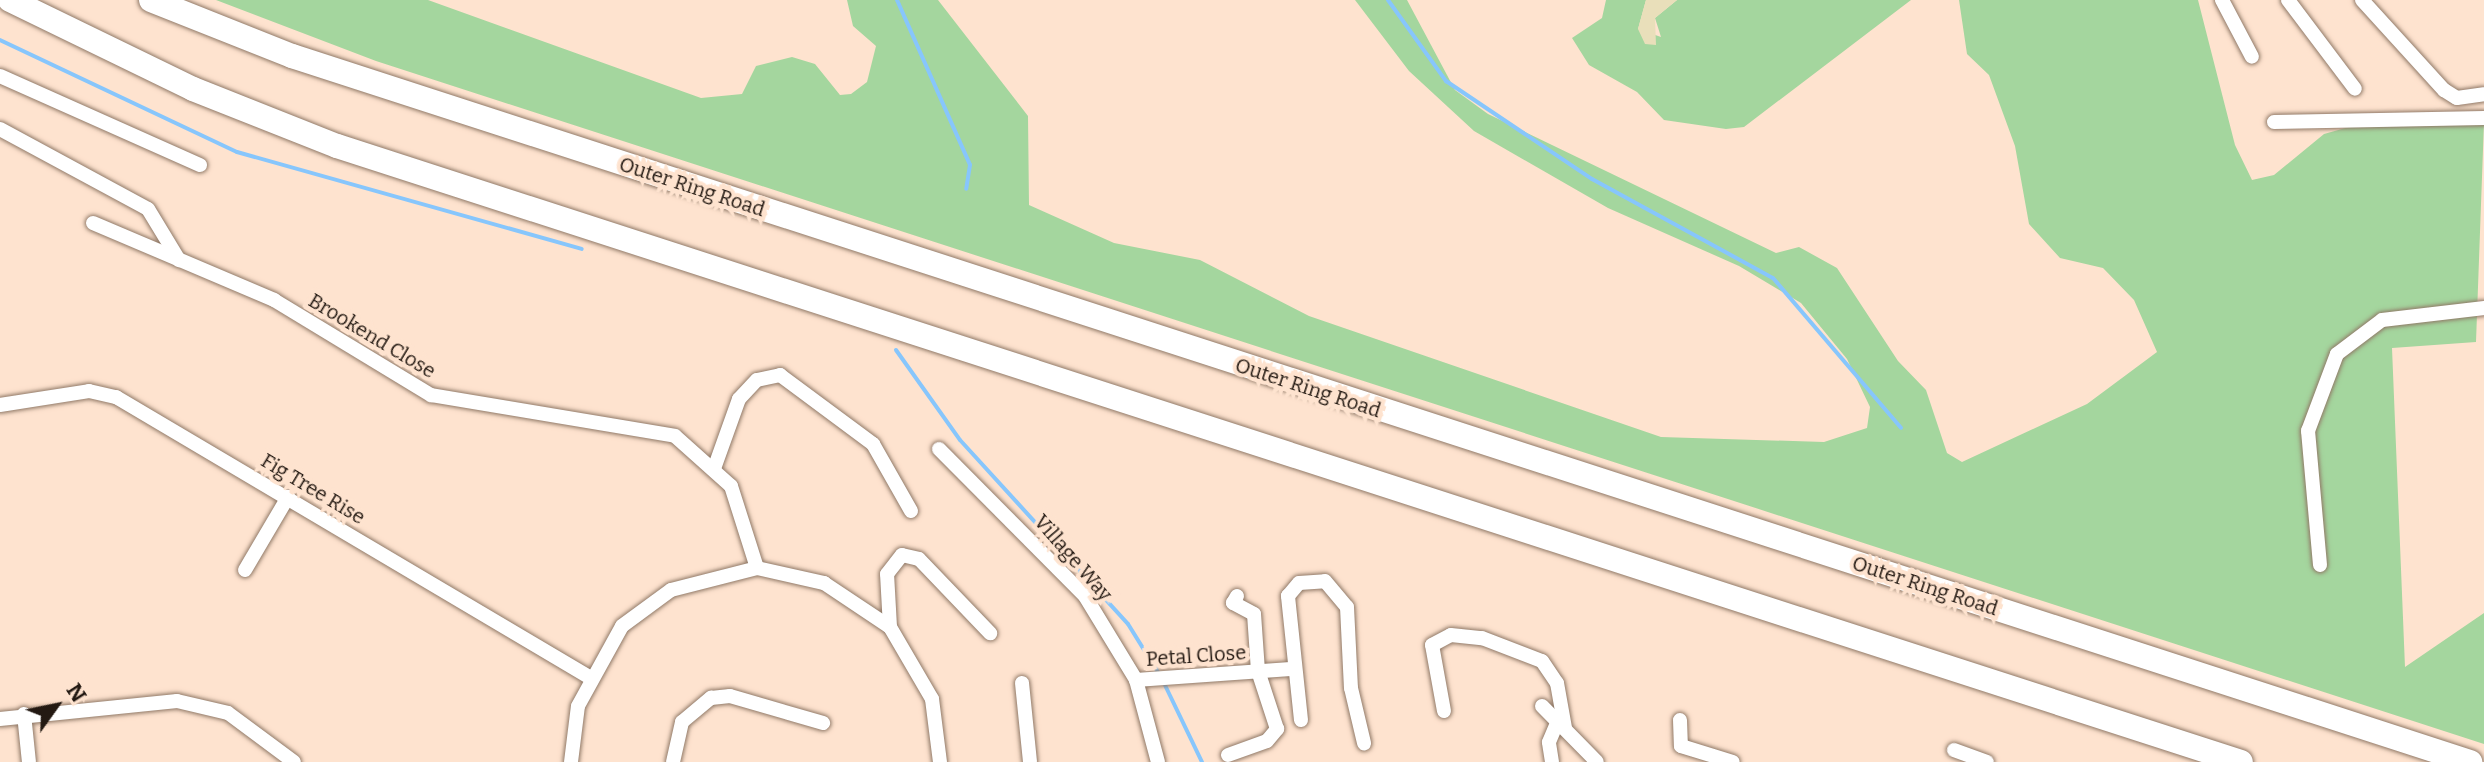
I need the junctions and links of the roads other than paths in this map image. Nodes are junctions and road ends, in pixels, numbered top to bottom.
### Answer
1 (10, 0) edge
2 (151, 0) edge
3 (2222, 0) edge
4 (2288, 0) edge
5 (2362, 0) edge
6 (2252, 57) dead end
7 (0, 76) edge
8 (2355, 89) dead end
9 (2484, 94) edge
10 (2484, 118) edge
11 (2274, 122) dead end
12 (0, 129) edge
13 (200, 165) dead end
14 (93, 223) dead end
15 (179, 260) junction
16 (2484, 308) edge
17 (0, 405) edge
18 (939, 449) dead end
19 (715, 466) junction
20 (288, 497) junction
21 (911, 511) dead end
22 (2320, 565) dead end
23 (757, 568) junction
24 (245, 570) dead end
25 (1237, 596) dead end
26 (890, 627) junction
27 (990, 633) dead end
28 (1291, 669) junction
29 (1258, 671) junction
30 (589, 677) junction
31 (1136, 680) junction
32 (1022, 683) dead end
33 (1542, 706) dead end
34 (1444, 711) dead end
35 (9, 716) edge
36 (1301, 720) dead end
37 (1680, 720) dead end
38 (823, 723) dead end
39 (1562, 724) junction
40 (1364, 743) dead end
41 (1954, 750) dead end
42 (1228, 755) dead end
43 (1030, 756) edge
44 (29, 762) edge
45 (294, 762) edge
46 (571, 762) edge
47 (673, 762) edge
48 (940, 762) edge
49 (1019, 762) edge
50 (1158, 762) edge
51 (1552, 762) edge
52 (1597, 762) edge
53 (1733, 762) edge
54 (1987, 762) edge
55 (2241, 762) edge
56 (2470, 762) edge

1 - 55 highway
2 - 56 highway, Outer Ring Road
3 - 6 street
4 - 8 street
5 - 9 street
7 - 13 street
10 - 11 street
12 - 15 street
14 - 15 street, Brookend Close
15 - 19 street, Brookend Close
16 - 22 street
17 - 20 street, Fig Tree Rise
18 - 31 street, Village Way
19 - 21 street
19 - 23 street, Brookend Close
20 - 24 street
20 - 30 street, Fig Tree Rise
23 - 26 street
23 - 30 street
25 - 29 street
26 - 27 street
26 - 48 street
28 - 29 street, Petal Close
28 - 36 street
28 - 40 street
29 - 31 street, Petal Close
29 - 42 street
30 - 46 street
31 - 50 street, Village Way
32 - 43 street
33 - 39 street
34 - 39 street
35 - 44 street
35 - 45 street
37 - 53 street
38 - 47 street
39 - 51 street
39 - 52 street
41 - 54 street
43 - 49 street

